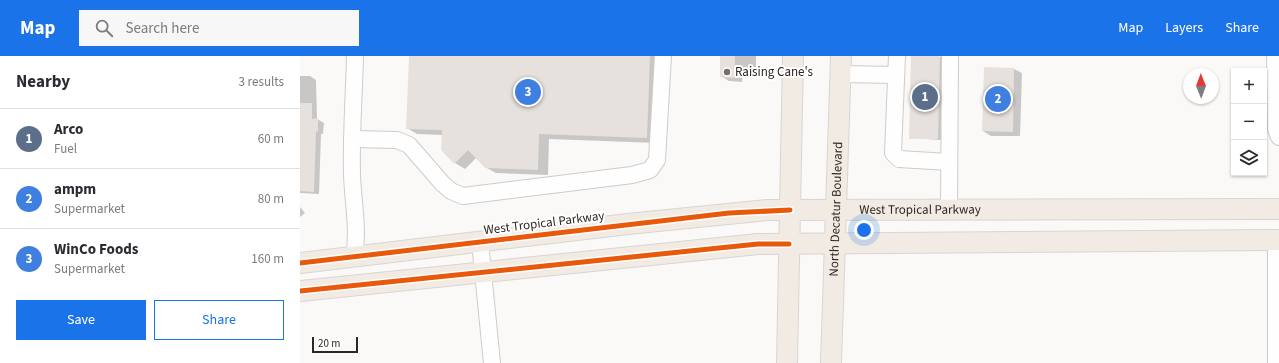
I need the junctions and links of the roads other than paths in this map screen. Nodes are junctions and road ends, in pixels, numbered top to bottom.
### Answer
1 (355, 56) edge
2 (663, 56) edge
3 (793, 56) edge
4 (897, 56) edge
5 (950, 56) edge
6 (1275, 56) edge
7 (840, 65) edge
8 (896, 75) junction
9 (1279, 137) edge
10 (352, 139) junction
11 (949, 162) junction
12 (1279, 209) edge
13 (790, 210) junction
14 (835, 210) junction
15 (949, 210) junction
16 (1278, 240) edge
17 (480, 242) junction
18 (834, 242) junction
19 (789, 244) junction
20 (354, 257) junction
21 (300, 263) edge
22 (484, 273) junction
23 (300, 282) edge
24 (300, 291) edge
25 (1278, 316) edge
26 (492, 363) edge
27 (787, 363) edge
28 (831, 363) edge
29 (1276, 363) edge

1 - 10 street
2 - 10 street
3 - 13 main road
4 - 8 street
5 - 11 street
6 - 9 street
7 - 8 street
7 - 14 main road, North Decatur Boulevard
8 - 11 street
10 - 20 street
11 - 15 street
12 - 15 main road, West Tropical Parkway
13 - 14 main road, West Tropical Parkway
13 - 17 main road, West Tropical Parkway
13 - 19 main road
14 - 15 main road, West Tropical Parkway
14 - 18 main road, North Decatur Boulevard
16 - 18 main road
16 - 25 street
17 - 20 main road, West Tropical Parkway
17 - 22 street
18 - 19 main road
18 - 28 main road, North Decatur Boulevard
19 - 22 main road
19 - 27 main road
20 - 21 main road, West Tropical Parkway
20 - 23 main road
22 - 24 main road
22 - 26 street
25 - 29 street

